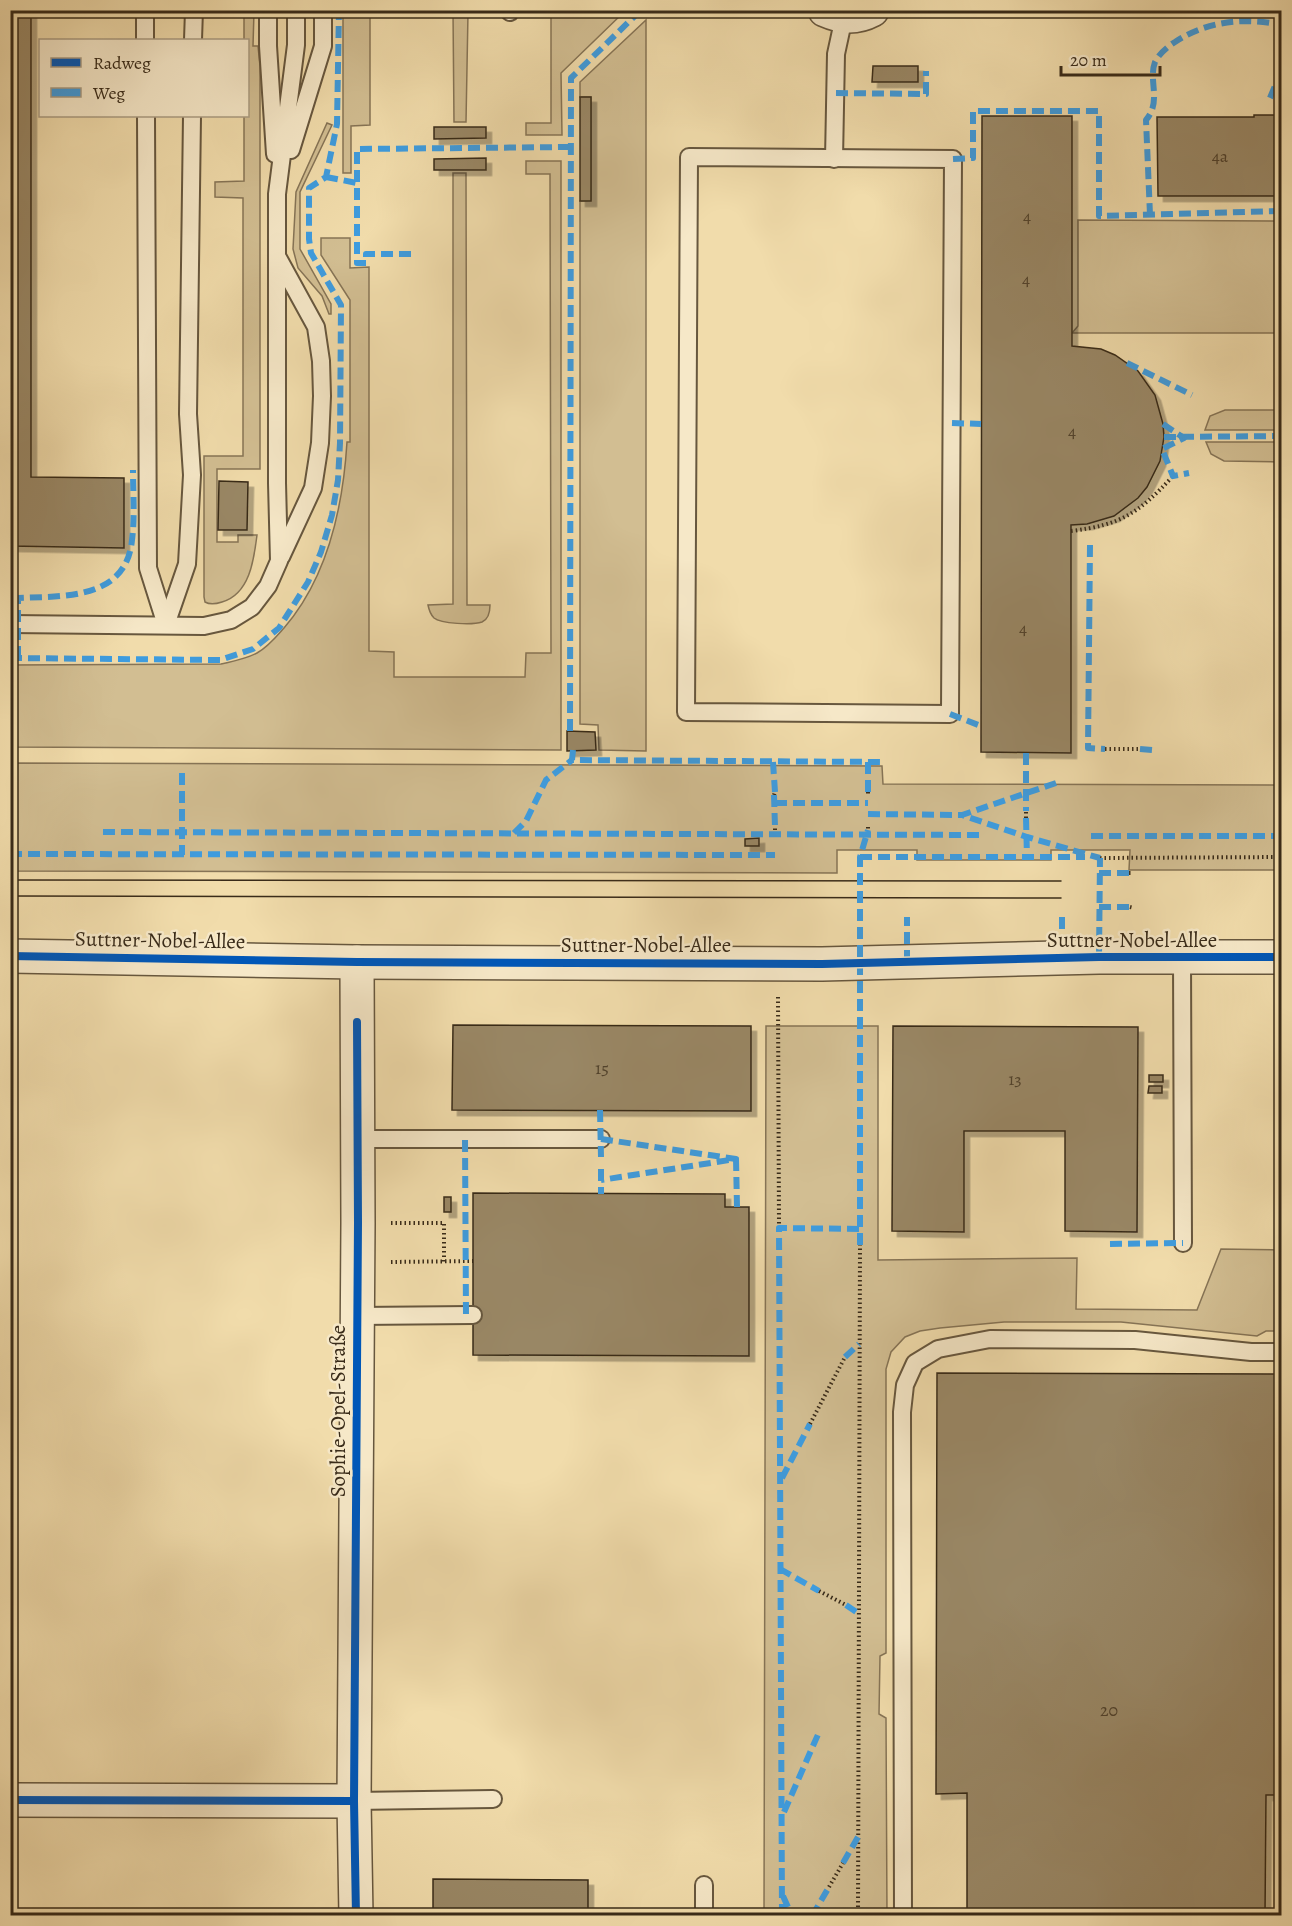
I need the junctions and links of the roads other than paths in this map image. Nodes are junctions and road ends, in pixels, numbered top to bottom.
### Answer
1 (145, 10) edge
2 (194, 10) edge
3 (268, 10) edge
4 (297, 10) edge
5 (323, 10) edge
6 (847, 13) edge
7 (146, 39) edge
8 (194, 39) edge
9 (146, 117) edge
10 (192, 117) edge
11 (834, 159) junction
12 (277, 194) junction
13 (276, 254) junction
14 (279, 561) junction
15 (10, 624) edge
16 (166, 626) junction
17 (10, 956) edge
18 (1182, 957) junction
19 (1281, 957) edge
20 (357, 962) junction
21 (358, 1139) junction
22 (601, 1139) dead end
23 (1183, 1243) dead end
24 (473, 1315) dead end
25 (357, 1316) junction
26 (1281, 1352) edge
27 (493, 1799) dead end
28 (10, 1800) edge
29 (354, 1801) junction
30 (704, 1885) dead end
31 (356, 1916) edge
32 (704, 1916) edge
33 (903, 1916) edge

1 - 7 lane
2 - 8 lane
3 - 12 lane
4 - 12 lane
5 - 12 lane
6 - 11 lane
9 - 16 lane
10 - 16 lane
11 - 11 lane
12 - 13 lane
13 - 14 lane
13 - 14 lane
14 - 16 lane
15 - 16 lane
17 - 20 street, Suttner-Nobel-Allee
18 - 19 street, Suttner-Nobel-Allee
18 - 20 street, Suttner-Nobel-Allee
18 - 23 lane
20 - 21 street, Sophie-Opel-Straße
21 - 22 lane
21 - 25 street, Sophie-Opel-Straße
24 - 25 lane
25 - 29 street, Sophie-Opel-Straße
26 - 33 lane
27 - 29 lane
28 - 29 street
29 - 31 street, Sophie-Opel-Straße
30 - 32 lane

